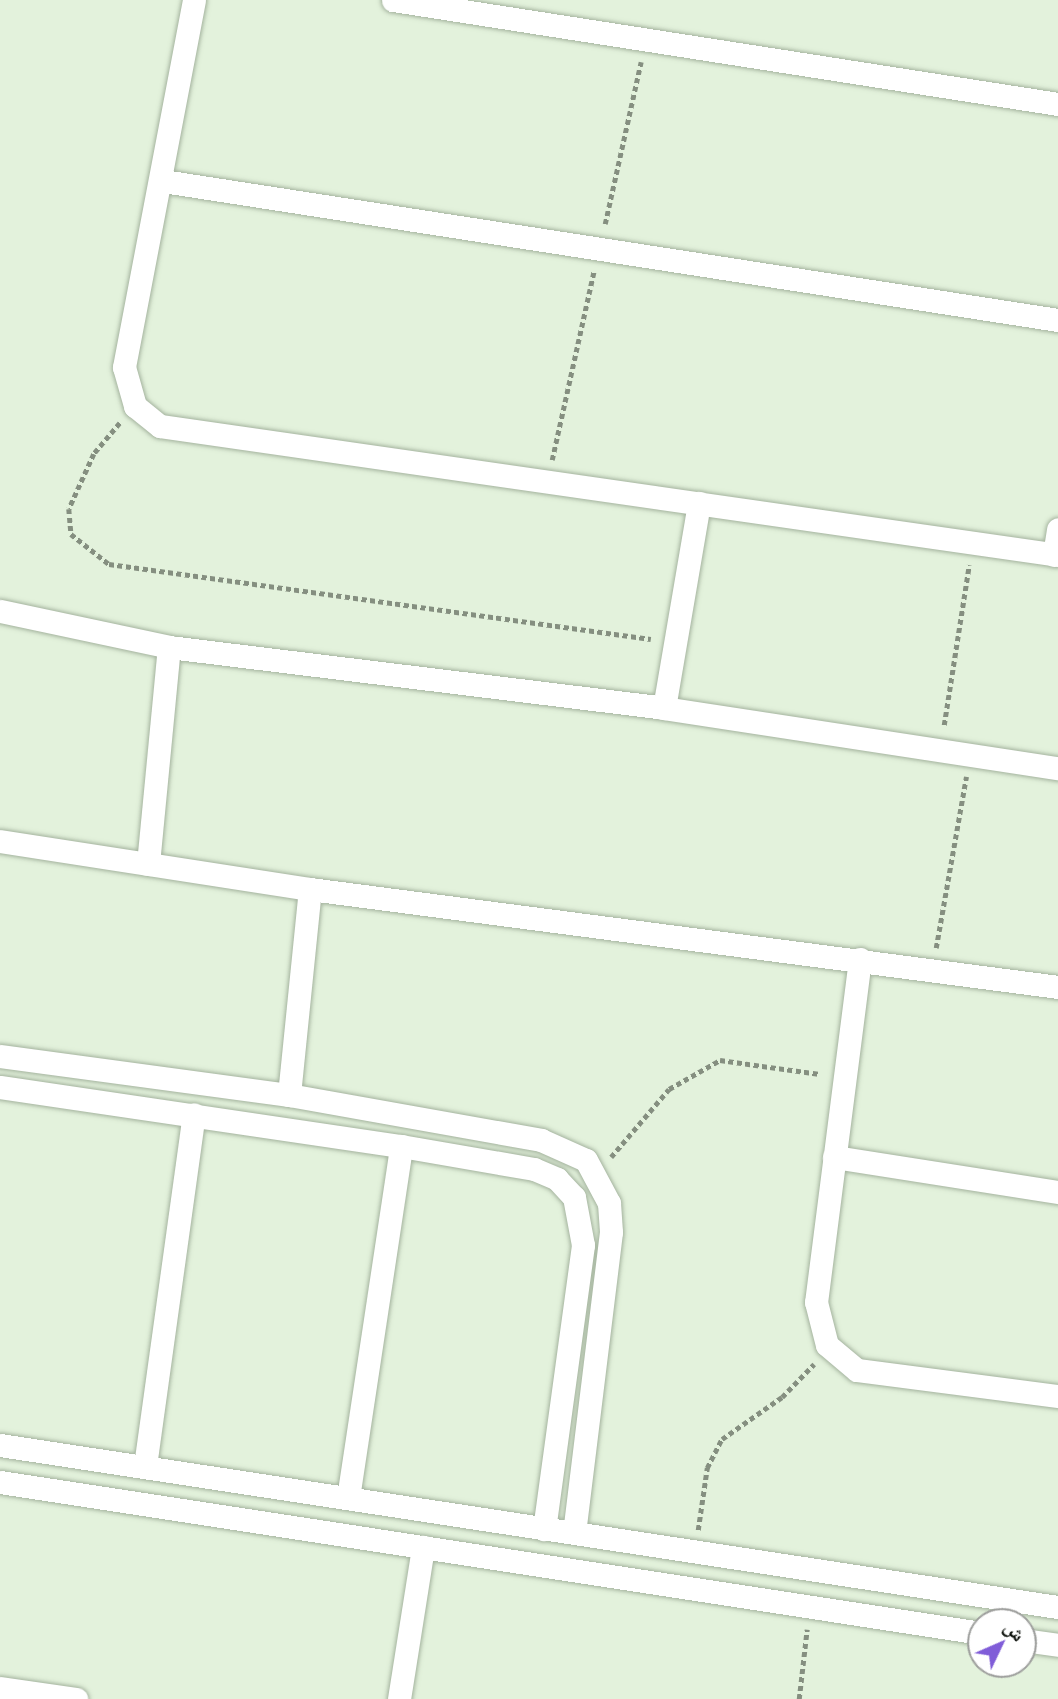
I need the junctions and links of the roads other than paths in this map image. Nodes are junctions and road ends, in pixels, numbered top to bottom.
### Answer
1 (194, 0) edge
2 (393, 0) edge
3 (1058, 104) edge
4 (163, 181) junction
5 (1058, 320) edge
6 (699, 503) junction
7 (1058, 529) edge
8 (1056, 555) edge
9 (0, 611) edge
10 (169, 647) junction
11 (664, 708) junction
12 (1058, 768) edge
13 (0, 841) edge
14 (148, 863) junction
15 (310, 888) junction
16 (860, 959) junction
17 (1058, 987) edge
18 (0, 1056) edge
19 (0, 1087) edge
20 (289, 1095) junction
21 (194, 1114) junction
22 (401, 1146) junction
23 (834, 1157) junction
24 (1058, 1192) edge
25 (1058, 1396) edge
26 (0, 1445) edge
27 (145, 1466) junction
28 (0, 1482) edge
29 (348, 1499) junction
30 (544, 1529) junction
31 (574, 1532) junction
32 (423, 1547) junction
33 (731, 1557) junction
34 (726, 1594) junction
35 (1058, 1607) edge
36 (967, 1631) edge
37 (1037, 1642) edge
38 (1058, 1645) edge
39 (0, 1688) edge
40 (76, 1699) edge
41 (399, 1699) edge

1 - 4 street
2 - 3 street
4 - 5 street
4 - 6 street
6 - 8 street
6 - 11 street
7 - 8 street
9 - 10 street
10 - 11 street
10 - 14 street
11 - 12 street
13 - 14 street
14 - 15 street
15 - 16 street
15 - 20 street
16 - 17 street
16 - 23 street
18 - 20 street
19 - 21 street
20 - 31 street
21 - 22 street
21 - 27 street
22 - 29 street
22 - 30 street
23 - 24 street
23 - 25 street
26 - 27 street
27 - 29 street
28 - 32 street
29 - 30 street
30 - 31 street
31 - 33 street
32 - 34 street
32 - 41 street
33 - 34 street
33 - 35 street
34 - 36 street
37 - 38 street
39 - 40 street

